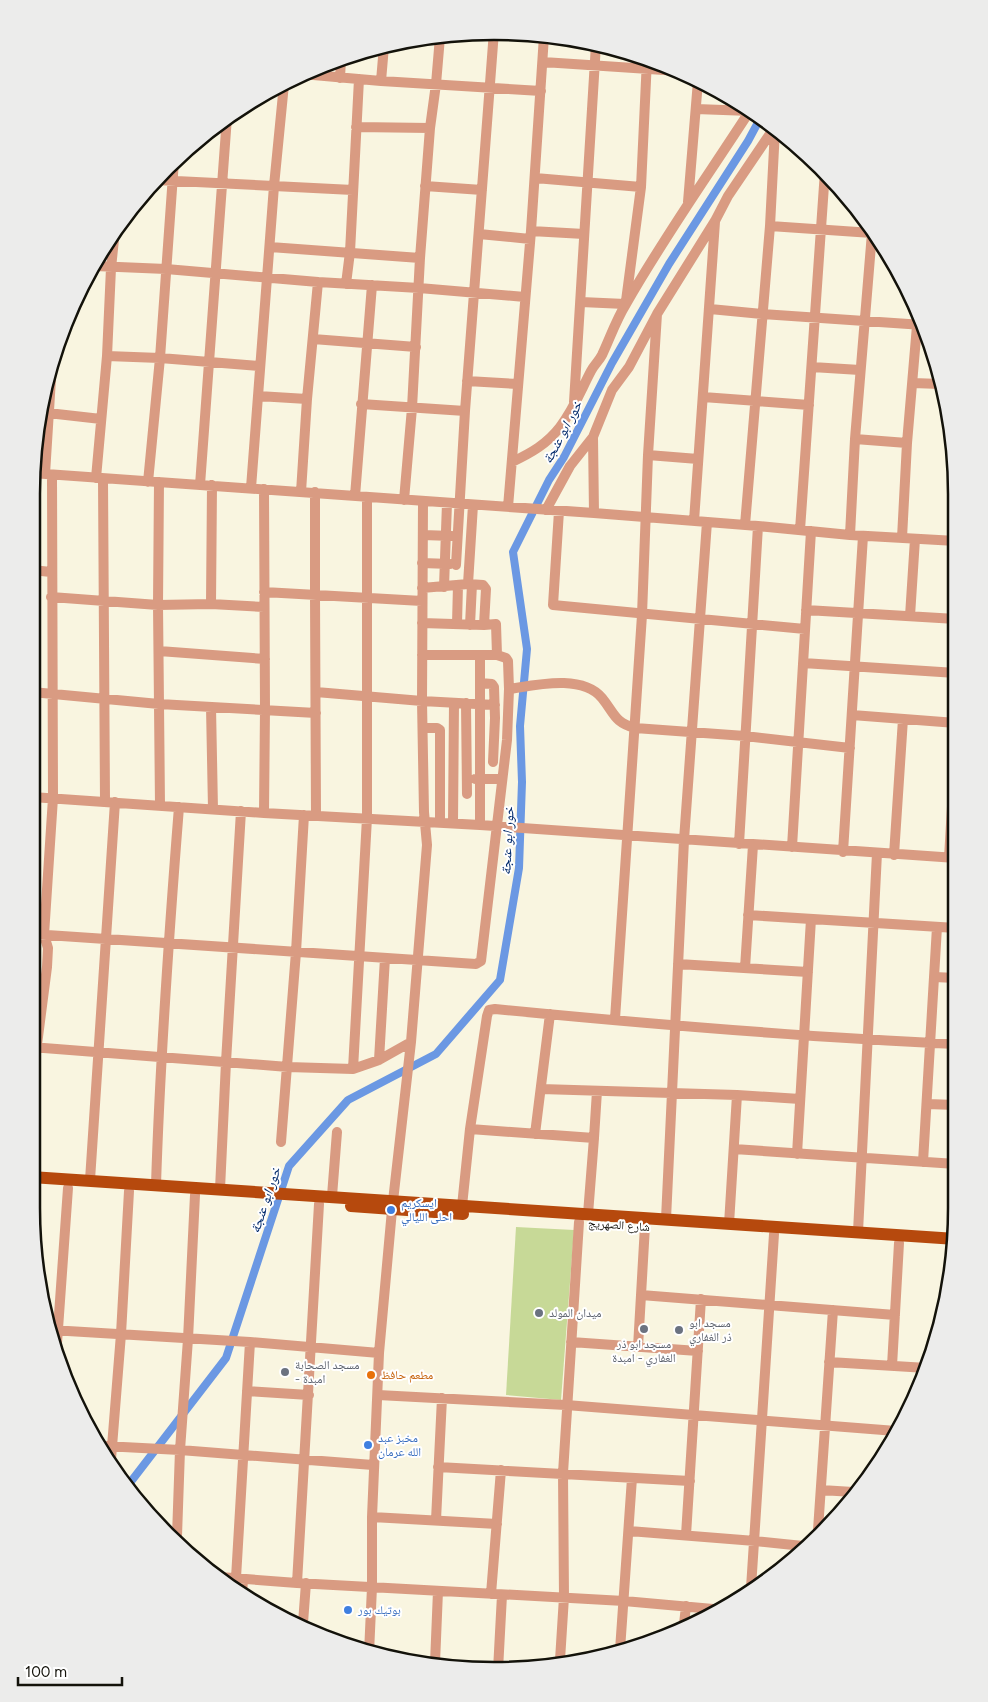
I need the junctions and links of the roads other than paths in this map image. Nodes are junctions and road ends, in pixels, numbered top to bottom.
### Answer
1 (493, 40) edge
2 (544, 43) edge
3 (439, 44) edge
4 (596, 52) edge
5 (383, 53) edge
6 (543, 62) junction
7 (637, 63) edge
8 (595, 64) junction
9 (646, 66) edge
10 (341, 67) edge
11 (318, 76) edge
12 (340, 78) junction
13 (359, 79) junction
14 (381, 81) junction
15 (436, 84) junction
16 (490, 88) junction
17 (697, 88) edge
18 (541, 91) junction
19 (283, 92) edge
20 (696, 109) junction
21 (735, 110) edge
22 (745, 116) edge
23 (356, 127) junction
24 (226, 128) edge
25 (430, 128) junction
26 (770, 134) edge
27 (774, 137) edge
28 (173, 173) edge
29 (535, 178) junction
30 (167, 180) edge
31 (173, 180) junction
32 (587, 182) junction
33 (222, 183) junction
34 (824, 183) edge
35 (274, 186) junction
36 (426, 186) junction
37 (641, 187) junction
38 (353, 190) junction
39 (482, 190) junction
40 (688, 204) junction
41 (715, 221) junction
42 (770, 226) junction
43 (820, 229) junction
44 (864, 232) edge
45 (479, 234) junction
46 (584, 234) junction
47 (531, 235) junction
48 (871, 242) edge
49 (270, 247) junction
50 (113, 248) edge
51 (350, 252) junction
52 (420, 258) junction
53 (101, 267) edge
54 (111, 268) junction
55 (166, 269) junction
56 (216, 274) junction
57 (268, 278) junction
58 (318, 282) junction
59 (346, 284) junction
60 (372, 285) junction
61 (419, 288) junction
62 (474, 293) junction
63 (525, 297) junction
64 (581, 302) junction
65 (626, 304) junction
66 (710, 309) junction
67 (656, 314) junction
68 (762, 314) junction
69 (814, 318) junction
70 (865, 321) junction
71 (913, 321) edge
72 (918, 332) edge
73 (313, 339) junction
74 (366, 343) junction
75 (416, 347) junction
76 (107, 356) junction
77 (160, 358) junction
78 (209, 363) junction
79 (260, 366) junction
80 (812, 367) junction
81 (860, 370) junction
82 (467, 381) junction
83 (913, 383) junction
84 (518, 384) junction
85 (935, 384) edge
86 (258, 396) junction
87 (703, 397) junction
88 (307, 399) junction
89 (756, 401) junction
90 (361, 404) junction
91 (809, 405) junction
92 (412, 408) junction
93 (574, 408) junction
94 (48, 409) edge
95 (465, 411) junction
96 (48, 413) junction
97 (101, 419) junction
98 (594, 437) junction
99 (855, 439) junction
100 (907, 443) junction
101 (648, 455) junction
102 (698, 459) junction
103 (512, 462) junction
104 (41, 474) edge
105 (48, 474) junction
106 (100, 478) junction
107 (148, 482) junction
108 (159, 482) junction
109 (200, 485) junction
110 (212, 485) junction
111 (251, 488) junction
112 (264, 489) junction
113 (301, 492) junction
114 (316, 492) junction
115 (355, 496) junction
116 (367, 497) junction
117 (404, 500) junction
118 (423, 502) junction
119 (447, 503) junction
120 (459, 504) junction
121 (473, 505) junction
122 (508, 507) junction
123 (536, 509) junction
124 (559, 511) junction
125 (594, 513) junction
126 (647, 517) junction
127 (694, 521) junction
128 (707, 522) junction
129 (745, 525) junction
130 (758, 526) junction
131 (800, 530) junction
132 (811, 531) junction
133 (423, 534) junction
134 (445, 535) junction
135 (850, 535) junction
136 (458, 536) junction
137 (470, 536) junction
138 (863, 536) junction
139 (902, 538) junction
140 (914, 539) junction
141 (948, 541) edge
142 (422, 563) junction
143 (445, 564) junction
144 (456, 565) junction
145 (468, 566) junction
146 (40, 571) edge
147 (51, 572) junction
148 (466, 584) junction
149 (444, 587) junction
150 (422, 588) junction
151 (264, 592) junction
152 (314, 595) junction
153 (51, 596) junction
154 (368, 598) junction
155 (104, 601) junction
156 (422, 601) junction
157 (457, 603) junction
158 (471, 603) junction
159 (211, 604) junction
160 (485, 604) junction
161 (158, 605) junction
162 (264, 607) junction
163 (806, 610) junction
164 (642, 614) junction
165 (859, 614) junction
166 (910, 616) junction
167 (948, 618) edge
168 (701, 620) junction
169 (422, 623) junction
170 (457, 624) junction
171 (752, 624) junction
172 (470, 625) junction
173 (484, 625) junction
174 (805, 629) junction
175 (159, 651) junction
176 (422, 655) junction
177 (480, 655) junction
178 (497, 655) junction
179 (264, 659) junction
180 (803, 663) junction
181 (856, 667) junction
182 (948, 672) edge
183 (480, 683) junction
184 (509, 688) junction
185 (316, 692) junction
186 (40, 693) edge
187 (52, 694) junction
188 (368, 696) junction
189 (104, 699) junction
190 (422, 701) junction
191 (454, 703) junction
192 (466, 703) junction
193 (159, 704) junction
194 (480, 704) junction
195 (495, 705) junction
196 (212, 707) junction
197 (265, 709) junction
198 (316, 713) junction
199 (852, 715) junction
200 (903, 719) junction
201 (948, 722) edge
202 (507, 725) junction
203 (423, 728) junction
204 (494, 728) junction
205 (635, 728) junction
206 (466, 732) junction
207 (481, 732) junction
208 (692, 732) junction
209 (453, 735) junction
210 (745, 736) junction
211 (440, 737) junction
212 (798, 743) junction
213 (850, 748) junction
214 (440, 749) junction
215 (453, 749) junction
216 (466, 750) junction
217 (424, 760) junction
218 (440, 760) junction
219 (453, 760) junction
220 (466, 761) junction
221 (480, 761) junction
222 (498, 762) junction
223 (453, 779) junction
224 (467, 779) junction
225 (480, 779) junction
226 (501, 779) junction
227 (424, 792) junction
228 (440, 793) junction
229 (454, 794) junction
230 (467, 794) junction
231 (480, 794) junction
232 (40, 797) edge
233 (53, 798) junction
234 (110, 802) junction
235 (160, 805) junction
236 (179, 807) junction
237 (213, 809) junction
238 (241, 811) junction
239 (264, 813) junction
240 (304, 815) junction
241 (316, 816) junction
242 (367, 818) junction
243 (425, 821) junction
244 (440, 822) junction
245 (453, 823) junction
246 (480, 825) junction
247 (495, 826) junction
248 (627, 835) junction
249 (684, 840) junction
250 (739, 844) junction
251 (753, 845) junction
252 (792, 848) junction
253 (843, 852) junction
254 (877, 854) junction
255 (894, 855) junction
256 (948, 858) edge
257 (748, 915) junction
258 (811, 919) junction
259 (874, 923) junction
260 (937, 927) junction
261 (948, 928) edge
262 (40, 934) edge
263 (44, 934) junction
264 (105, 940) junction
265 (168, 944) junction
266 (233, 948) junction
267 (296, 952) junction
268 (359, 957) junction
269 (385, 958) junction
270 (419, 960) junction
271 (678, 964) junction
272 (745, 968) junction
273 (808, 972) junction
274 (934, 978) junction
275 (948, 978) edge
276 (40, 1013) edge
277 (550, 1014) junction
278 (615, 1019) junction
279 (675, 1026) junction
280 (804, 1035) junction
281 (869, 1040) junction
282 (411, 1042) junction
283 (930, 1043) junction
284 (948, 1044) edge
285 (40, 1047) edge
286 (98, 1052) junction
287 (162, 1058) junction
288 (379, 1060) junction
289 (226, 1062) junction
290 (288, 1067) junction
291 (353, 1069) junction
292 (541, 1089) junction
293 (597, 1091) junction
294 (672, 1093) junction
295 (737, 1095) junction
296 (800, 1099) junction
297 (927, 1104) junction
298 (948, 1105) edge
299 (470, 1130) junction
300 (336, 1132) dead end
301 (535, 1134) junction
302 (594, 1138) junction
303 (282, 1142) dead end
304 (734, 1148) junction
305 (797, 1154) junction
306 (862, 1157) junction
307 (923, 1162) junction
308 (948, 1164) edge
309 (40, 1177) edge
310 (90, 1180) junction
311 (156, 1185) junction
312 (40, 1186) edge
313 (68, 1188) junction
314 (220, 1189) junction
315 (129, 1191) junction
316 (196, 1195) junction
317 (270, 1196) junction
318 (332, 1196) junction
319 (285, 1197) junction
320 (319, 1204) junction
321 (393, 1205) junction
322 (462, 1206) junction
323 (584, 1218) junction
324 (666, 1219) junction
325 (729, 1224) junction
326 (645, 1226) junction
327 (858, 1232) junction
328 (774, 1234) junction
329 (947, 1238) edge
330 (899, 1243) junction
331 (946, 1246) edge
332 (641, 1295) junction
333 (701, 1300) junction
334 (770, 1305) junction
335 (833, 1310) junction
336 (895, 1315) junction
337 (55, 1324) edge
338 (56, 1330) edge
339 (121, 1334) junction
340 (188, 1339) junction
341 (250, 1342) junction
342 (571, 1342) junction
343 (638, 1346) junction
344 (311, 1348) junction
345 (698, 1351) junction
346 (380, 1353) junction
347 (829, 1362) junction
348 (892, 1366) junction
349 (919, 1368) edge
350 (247, 1391) junction
351 (309, 1395) junction
352 (378, 1395) junction
353 (442, 1398) junction
354 (566, 1405) junction
355 (694, 1415) junction
356 (763, 1421) junction
357 (825, 1426) junction
358 (889, 1431) edge
359 (108, 1447) edge
360 (180, 1450) junction
361 (243, 1455) junction
362 (305, 1461) junction
363 (374, 1465) junction
364 (438, 1467) junction
365 (501, 1470) junction
366 (563, 1474) junction
367 (632, 1478) junction
368 (690, 1481) junction
369 (821, 1490) junction
370 (848, 1492) edge
371 (372, 1517) junction
372 (436, 1520) junction
373 (497, 1524) junction
374 (818, 1525) edge
375 (628, 1531) junction
376 (177, 1533) edge
377 (686, 1535) junction
378 (755, 1541) junction
379 (797, 1545) edge
380 (233, 1578) edge
381 (239, 1579) junction
382 (752, 1581) edge
383 (240, 1583) edge
384 (301, 1583) junction
385 (372, 1587) junction
386 (438, 1591) junction
387 (491, 1594) junction
388 (502, 1595) junction
389 (564, 1597) junction
390 (624, 1601) junction
391 (686, 1606) junction
392 (707, 1608) edge
393 (303, 1619) edge
394 (684, 1620) edge
395 (620, 1644) edge
396 (369, 1645) edge
397 (560, 1657) edge
398 (435, 1658) edge
399 (498, 1662) edge

1 - 16 street
2 - 6 street
3 - 15 street
4 - 8 street
5 - 14 street
6 - 8 street
6 - 18 street
7 - 8 street
8 - 32 street
9 - 37 street
10 - 12 street
11 - 12 street
12 - 13 street
13 - 14 street
13 - 23 street
14 - 15 street
15 - 16 street
15 - 25 street
16 - 18 street
16 - 39 street
17 - 20 street
18 - 29 street
19 - 35 street
20 - 21 street
20 - 40 street
22 - 40 street
23 - 25 street
23 - 38 street
24 - 33 street
25 - 36 street
26 - 41 street
27 - 42 street
28 - 31 street
29 - 32 street
29 - 47 street
30 - 31 street
31 - 33 street
31 - 55 street
32 - 37 street
32 - 46 street
33 - 35 street
33 - 56 street
34 - 43 street
35 - 38 street
35 - 49 street
36 - 39 street
36 - 52 street
37 - 65 street
38 - 51 street
39 - 45 street
40 - 65 street
41 - 66 street
41 - 67 street
42 - 43 street
42 - 68 street
43 - 44 street
43 - 69 street
45 - 47 street
45 - 62 street
46 - 47 street
46 - 64 street
47 - 63 street
48 - 70 street
49 - 51 street
49 - 57 street
50 - 54 street
51 - 52 street
51 - 59 street
52 - 61 street
53 - 54 street
54 - 55 street
54 - 76 street
55 - 56 street
55 - 77 street
56 - 57 street
56 - 78 street
57 - 58 street
57 - 79 street
58 - 59 street
58 - 73 street
59 - 60 street
60 - 61 street
60 - 74 street
61 - 62 street
61 - 75 street
62 - 63 street
62 - 82 street
63 - 84 street
64 - 65 street
64 - 93 street
65 - 93 street
66 - 68 street
66 - 87 street
67 - 98 street
67 - 101 street
68 - 69 street
68 - 89 street
69 - 70 street
69 - 80 street
70 - 71 street
70 - 81 street
72 - 83 street
73 - 74 street
73 - 88 street
74 - 75 street
74 - 90 street
75 - 92 street
76 - 77 street
76 - 97 street
77 - 78 street
77 - 107 street
78 - 79 street
78 - 109 street
79 - 86 street
80 - 81 street
80 - 91 street
81 - 99 street
82 - 84 street
82 - 95 street
83 - 85 street
83 - 100 street
84 - 103 street
86 - 88 street
86 - 111 street
87 - 89 street
87 - 102 street
88 - 113 street
89 - 91 street
89 - 129 street
90 - 92 street
90 - 115 street
91 - 131 street
92 - 95 street
92 - 117 street
93 - 103 street
94 - 96 street
95 - 120 street
96 - 97 street
96 - 105 street
97 - 106 street
98 - 123 street
98 - 125 street
99 - 100 street
99 - 135 street
100 - 139 street
101 - 102 street
101 - 126 street
102 - 127 street
103 - 122 street
104 - 105 street
105 - 106 street
105 - 147 street
106 - 107 street
106 - 155 street
107 - 108 street
108 - 109 street
108 - 161 street
109 - 110 street
110 - 111 street
110 - 159 street
111 - 112 street
112 - 113 street
112 - 151 street
113 - 114 street
114 - 115 street
114 - 152 street
115 - 116 street
116 - 117 street
116 - 154 street
117 - 118 street
118 - 119 street
118 - 133 street
119 - 120 street
119 - 134 street
120 - 121 street
120 - 136 street
121 - 122 street
121 - 137 street
122 - 123 street
123 - 124 street
124 - 125 street
124 - 164 street
125 - 126 street
126 - 127 street
126 - 164 street
127 - 128 street
128 - 129 street
128 - 168 street
129 - 130 street
130 - 131 street
130 - 171 street
131 - 132 street
132 - 135 street
132 - 163 street
133 - 134 street
133 - 142 street
134 - 136 street
134 - 143 street
135 - 138 street
136 - 137 street
136 - 144 street
137 - 145 street
138 - 139 street
138 - 165 street
139 - 140 street
140 - 141 street
140 - 166 street
142 - 143 street
142 - 150 street
143 - 144 street
143 - 149 street
144 - 145 street
145 - 148 street
146 - 147 street
147 - 153 street
148 - 149 street
148 - 157 street
148 - 158 street
148 - 160 street
149 - 150 street
150 - 156 street
151 - 152 street
151 - 162 street
152 - 154 street
152 - 185 street
153 - 155 street
153 - 187 street
154 - 156 street
154 - 188 street
155 - 161 street
155 - 189 street
156 - 169 street
157 - 158 street
157 - 170 street
158 - 160 street
158 - 172 street
159 - 161 street
159 - 162 street
160 - 173 street
161 - 175 street
162 - 179 street
163 - 165 street
163 - 174 street
164 - 168 street
164 - 205 street
165 - 166 street
165 - 181 street
166 - 167 street
168 - 171 street
168 - 208 street
169 - 170 street
169 - 176 street
170 - 172 street
171 - 174 street
171 - 210 street
172 - 173 street
173 - 178 street
174 - 180 street
175 - 179 street
175 - 193 street
176 - 177 street
176 - 190 street
177 - 178 street
177 - 183 street
178 - 184 street
179 - 197 street
180 - 181 street
180 - 212 street
181 - 182 street
181 - 199 street
183 - 194 street
183 - 195 street
184 - 202 street
184 - 205 street
185 - 188 street
185 - 198 street
186 - 187 street
187 - 189 street
187 - 233 street
188 - 190 street
188 - 242 street
189 - 193 street
189 - 234 street
190 - 191 street
190 - 203 street
191 - 192 street
191 - 209 street
192 - 194 street
192 - 206 street
193 - 196 street
193 - 235 street
194 - 195 street
194 - 207 street
195 - 204 street
196 - 197 street
196 - 237 street
197 - 198 street
197 - 239 street
198 - 241 street
199 - 200 street
199 - 213 street
200 - 201 street
200 - 255 street
202 - 204 street
202 - 222 street
203 - 211 street
203 - 217 street
204 - 207 street
204 - 222 street
205 - 208 street
205 - 248 street
206 - 207 street
206 - 209 street
206 - 216 street
207 - 221 street
208 - 210 street
208 - 249 street
209 - 211 street
209 - 215 street
210 - 212 street
210 - 250 street
211 - 214 street
212 - 213 street
212 - 252 street
213 - 253 street
214 - 215 street
214 - 218 street
215 - 216 street
215 - 219 street
216 - 220 street
217 - 218 street
217 - 227 street
218 - 219 street
218 - 228 street
219 - 220 street
219 - 223 street
220 - 221 street
220 - 224 street
221 - 222 street
221 - 225 street
222 - 226 street
223 - 224 street
223 - 229 street
224 - 225 street
224 - 230 street
225 - 226 street
225 - 231 street
226 - 247 street
227 - 228 street
227 - 243 street
228 - 229 street
228 - 244 street
229 - 230 street
229 - 245 street
230 - 231 street
231 - 246 street
232 - 233 street
233 - 234 street
233 - 263 street
234 - 235 street
234 - 264 street
235 - 236 street
236 - 237 street
236 - 265 street
237 - 238 street
238 - 239 street
238 - 266 street
239 - 240 street
240 - 241 street
240 - 267 street
241 - 242 street
242 - 243 street
242 - 268 street
243 - 244 street
243 - 270 street
244 - 245 street
245 - 246 street
246 - 247 street
247 - 248 street
247 - 270 street
248 - 249 street
248 - 278 street
249 - 250 street
249 - 271 street
250 - 251 street
251 - 252 street
251 - 257 street
252 - 253 street
253 - 254 street
254 - 255 street
254 - 259 street
255 - 256 street
257 - 258 street
257 - 272 street
258 - 259 street
258 - 273 street
259 - 260 street
259 - 281 street
260 - 261 street
260 - 274 street
262 - 263 street
263 - 264 street
263 - 276 street
264 - 265 street
264 - 286 street
265 - 266 street
265 - 287 street
266 - 267 street
266 - 289 street
267 - 268 street
267 - 290 street
268 - 269 street
268 - 291 street
269 - 270 street
269 - 288 street
270 - 282 street
271 - 272 street
271 - 279 street
272 - 273 street
273 - 280 street
274 - 275 street
274 - 283 street
277 - 278 street
277 - 292 street
277 - 299 street
278 - 279 street
279 - 280 street
279 - 294 street
280 - 281 street
280 - 296 street
281 - 283 street
281 - 306 street
282 - 288 street
282 - 321 street
283 - 284 street
283 - 297 street
285 - 286 street
286 - 287 street
286 - 310 street
287 - 289 street
287 - 311 street
288 - 291 street
289 - 290 street
289 - 314 street
290 - 291 street
290 - 303 street
292 - 293 street
292 - 301 street
293 - 294 street
293 - 302 street
294 - 295 street
294 - 324 street
295 - 296 street
295 - 304 street
296 - 305 street
297 - 298 street
297 - 307 street
299 - 301 street
299 - 322 street
300 - 318 street
301 - 302 street
302 - 323 street
304 - 305 street
304 - 325 street
305 - 306 street
306 - 307 street
306 - 327 street
307 - 308 street
309 - 310 main road
310 - 311 main road
311 - 314 main road
312 - 313 main road
313 - 315 main road
313 - 337 street
314 - 317 main road
315 - 316 main road
315 - 339 street
316 - 317 main road
316 - 340 street
317 - 319 main road
318 - 319 main road, شارع الصهريج
318 - 321 main road, شارع الصهريج
319 - 320 main road, شارع الصهريج
320 - 321 main road, شارع الصهريج
320 - 344 street
321 - 322 main road, شارع الصهريج
321 - 323 main road, شارع الصهريج
321 - 346 street
322 - 323 main road, شارع الصهريج
323 - 324 main road, شارع الصهريج
323 - 326 main road, شارع الصهريج
323 - 342 street
324 - 325 main road, شارع الصهريج
325 - 327 main road, شارع الصهريج
326 - 328 main road, شارع الصهريج
326 - 332 street
327 - 329 main road, شارع الصهريج
328 - 330 main road, شارع الصهريج
328 - 334 street
330 - 331 main road, شارع الصهريج
330 - 336 street
332 - 333 street
332 - 343 street
333 - 334 street
333 - 345 street
334 - 335 street
334 - 356 street
335 - 336 street
335 - 347 street
336 - 348 street
338 - 339 street
339 - 340 street
339 - 359 street
340 - 341 street
340 - 360 street
341 - 344 street
341 - 350 street
342 - 343 street
342 - 354 street
343 - 345 street
344 - 346 street
344 - 351 street
345 - 355 street
346 - 352 street
347 - 348 street
347 - 357 street
348 - 349 street
350 - 351 street
350 - 361 street
351 - 362 street
352 - 353 street
352 - 363 street
353 - 354 street
353 - 364 street
354 - 355 street
354 - 366 street
355 - 356 street
355 - 368 street
356 - 357 street
356 - 378 street
357 - 358 street
357 - 369 street
359 - 360 street
360 - 361 street
360 - 376 street
361 - 362 street
361 - 381 street
362 - 363 street
362 - 384 street
363 - 371 street
364 - 365 street
364 - 372 street
365 - 366 street
365 - 373 street
366 - 367 street
366 - 389 street
367 - 368 street
367 - 375 street
368 - 377 street
369 - 370 street
369 - 374 street
371 - 372 street
371 - 385 street
372 - 373 street
373 - 387 street
375 - 377 street
375 - 390 street
377 - 378 street
378 - 379 street
378 - 382 street
380 - 381 street
381 - 383 street
381 - 384 street
384 - 385 street
384 - 393 street
385 - 386 street
385 - 396 street
386 - 387 street
386 - 398 street
387 - 388 street
388 - 389 street
388 - 399 street
389 - 390 street
389 - 397 street
390 - 391 street
390 - 395 street
391 - 392 street
391 - 394 street

